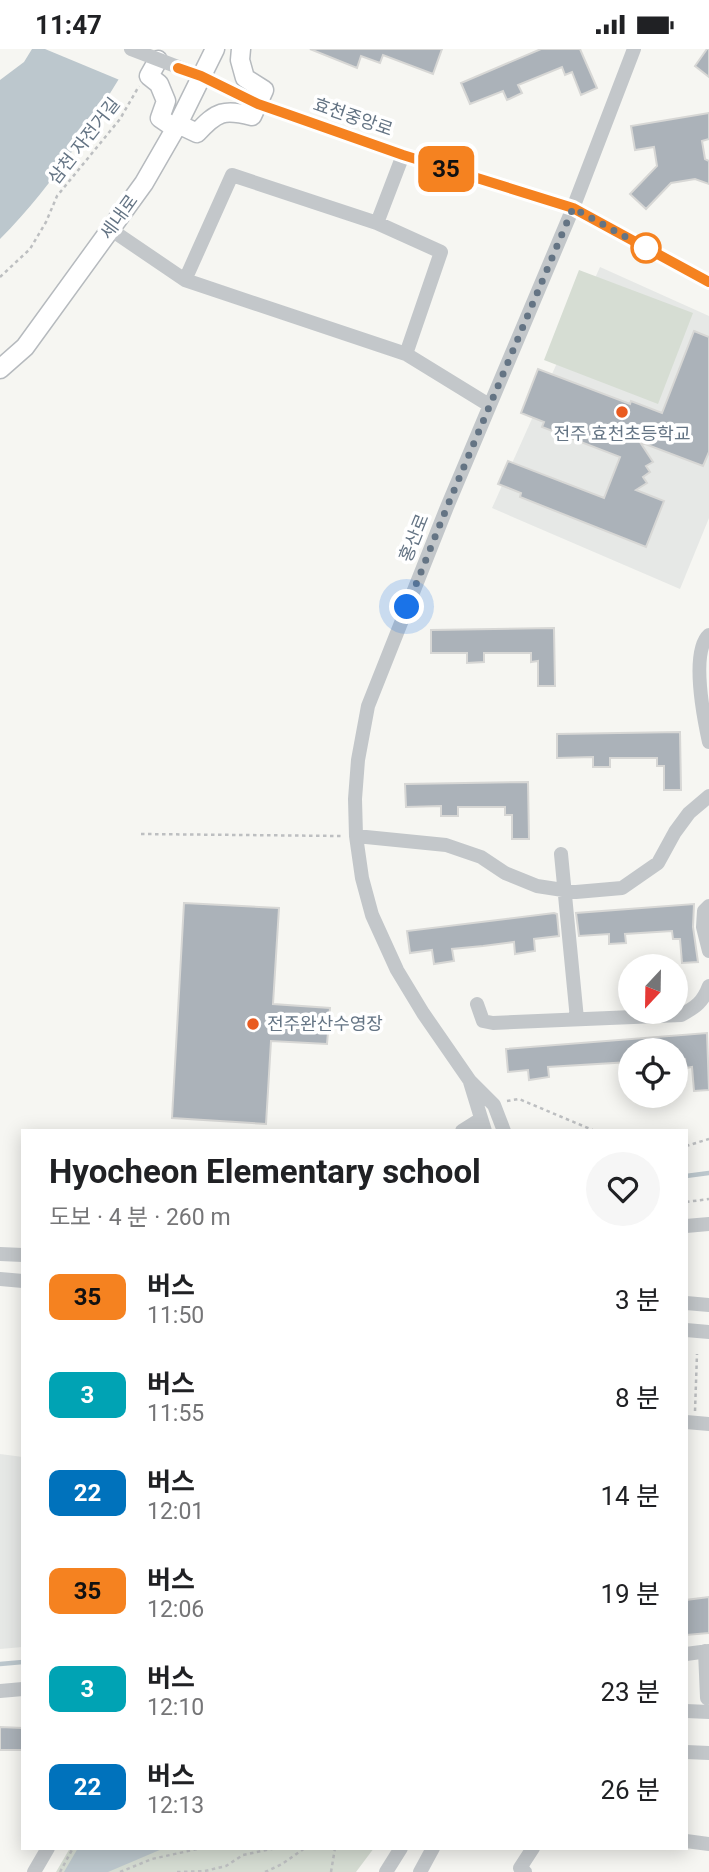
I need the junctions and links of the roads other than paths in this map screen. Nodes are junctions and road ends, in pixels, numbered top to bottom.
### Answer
1 (131, 49) edge
2 (215, 49) edge
3 (241, 49) edge
4 (634, 49) edge
5 (166, 59) edge
6 (201, 76) junction
7 (258, 104) junction
8 (177, 126) junction
9 (403, 155) junction
10 (573, 208) junction
11 (377, 223) junction
12 (110, 229) junction
13 (185, 280) junction
14 (709, 282) edge
15 (405, 354) junction
16 (0, 369) edge
17 (489, 405) junction
18 (709, 635) edge
19 (709, 742) edge
20 (709, 796) edge
21 (356, 836) junction
22 (561, 854) dead end
23 (564, 890) junction
24 (709, 906) edge
25 (709, 951) edge
26 (709, 986) edge
27 (477, 1004) dead end
28 (577, 1020) junction
29 (470, 1081) junction
30 (483, 1125) edge
31 (503, 1129) edge
32 (709, 1224) edge
33 (688, 1226) edge
34 (0, 1254) edge
35 (21, 1255) edge
36 (0, 1279) edge
37 (21, 1281) edge
38 (688, 1303) edge
39 (709, 1305) edge
40 (688, 1330) edge
41 (709, 1332) edge
42 (691, 1418) edge
43 (709, 1424) edge
44 (707, 1651) edge
45 (688, 1654) edge
46 (21, 1689) edge
47 (0, 1691) edge
48 (708, 1705) edge
49 (688, 1710) edge
50 (688, 1752) edge
51 (709, 1753) edge
52 (688, 1841) edge
53 (709, 1843) edge
54 (47, 1850) edge
55 (400, 1850) edge
56 (432, 1850) edge
57 (532, 1850) edge
58 (389, 1871) edge
59 (34, 1872) edge
60 (420, 1872) edge
61 (526, 1872) edge

1 - 5 street, 효천중앙로, bridge
2 - 6 main road, 세내로
3 - 7 main road
4 - 10 street, 홍산로
5 - 6 street, 효천중앙로
5 - 8 main road
6 - 7 street, 효천중앙로
6 - 8 main road, 세내로
7 - 8 main road
7 - 9 street, 효천중앙로
8 - 12 main road, 세내로
9 - 10 street, 효천중앙로
9 - 11 street
10 - 14 street, 효천중앙로
10 - 17 street, 홍산로
11 - 13 street
11 - 15 street
12 - 13 street
12 - 16 main road, 세내로
13 - 15 street
15 - 17 street
17 - 21 street, 홍산로
18 - 19 street
20 - 23 street
21 - 23 street
21 - 29 street, 홍산로
22 - 23 street
23 - 28 street
24 - 25 street
26 - 28 street
27 - 28 street
29 - 30 street
29 - 31 street
32 - 33 street
34 - 35 street
36 - 37 street
38 - 39 street
40 - 41 street
42 - 43 street
44 - 45 street
44 - 48 street
46 - 47 street
48 - 49 street
50 - 51 street
52 - 53 street
54 - 59 street
55 - 58 street
56 - 60 street
57 - 61 street

